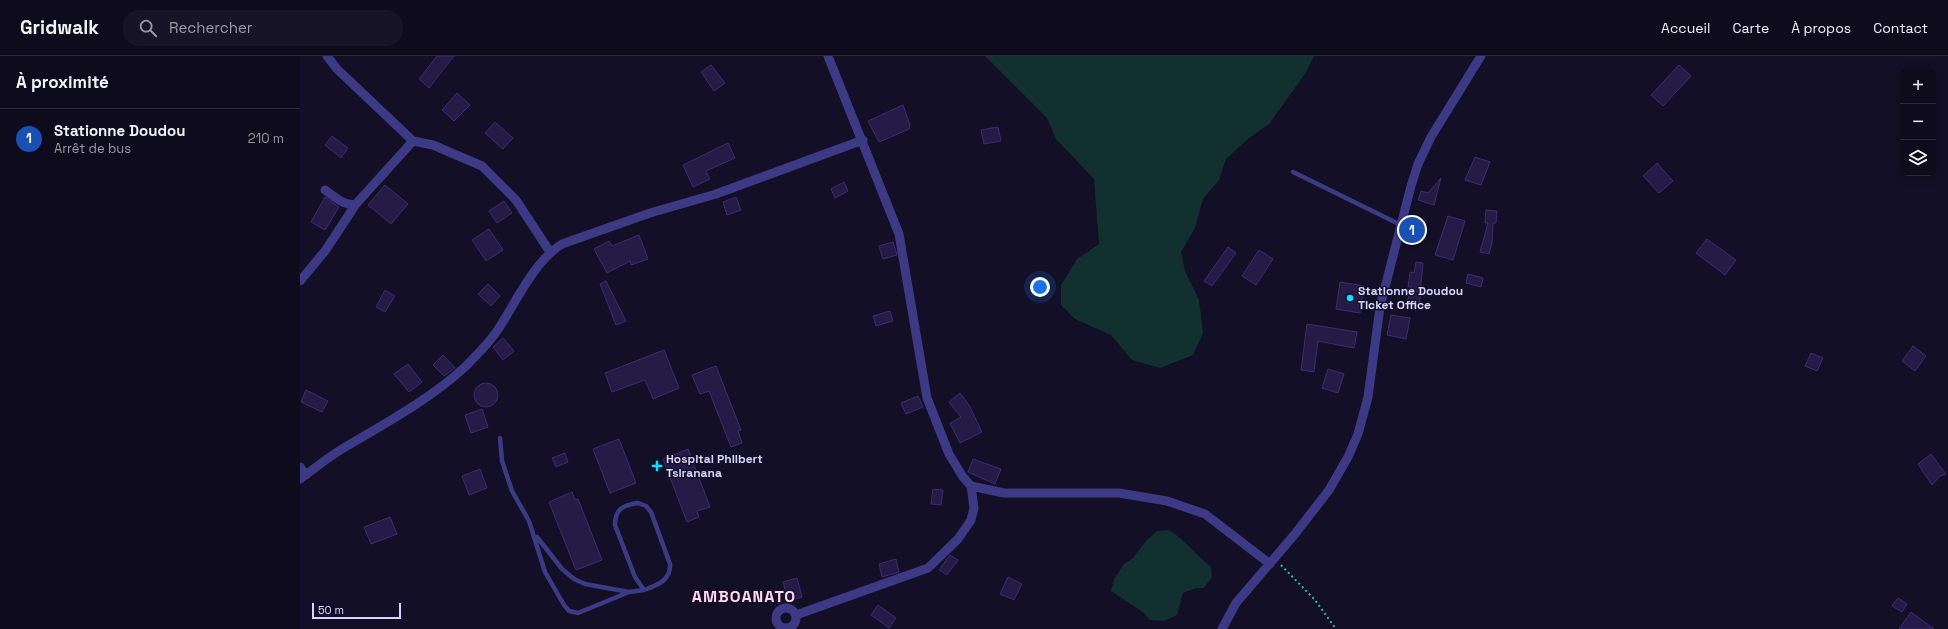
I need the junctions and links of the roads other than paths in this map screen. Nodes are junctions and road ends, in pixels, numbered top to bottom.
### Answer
1 (327, 56) edge
2 (828, 56) edge
3 (1481, 56) edge
4 (862, 140) junction
5 (413, 141) junction
6 (1292, 172) dead end
7 (325, 190) dead end
8 (356, 204) junction
9 (1401, 225) junction
10 (550, 252) junction
11 (300, 281) edge
12 (500, 438) dead end
13 (300, 467) edge
14 (303, 477) edge
15 (971, 486) junction
16 (535, 534) junction
17 (1272, 561) junction
18 (644, 590) junction
19 (629, 592) junction
20 (796, 615) junction
21 (788, 628) edge
22 (1222, 629) edge

1 - 5 street
2 - 4 street
3 - 9 street
4 - 10 street
4 - 15 street
5 - 8 street
5 - 10 street
6 - 9 lane
7 - 8 street
8 - 11 street
9 - 17 street
10 - 14 street
12 - 16 lane
13 - 14 street
15 - 17 street
15 - 20 street
16 - 19 lane
16 - 19 lane
17 - 22 street
18 - 18 lane
18 - 19 lane
20 - 21 street
20 - 21 street

